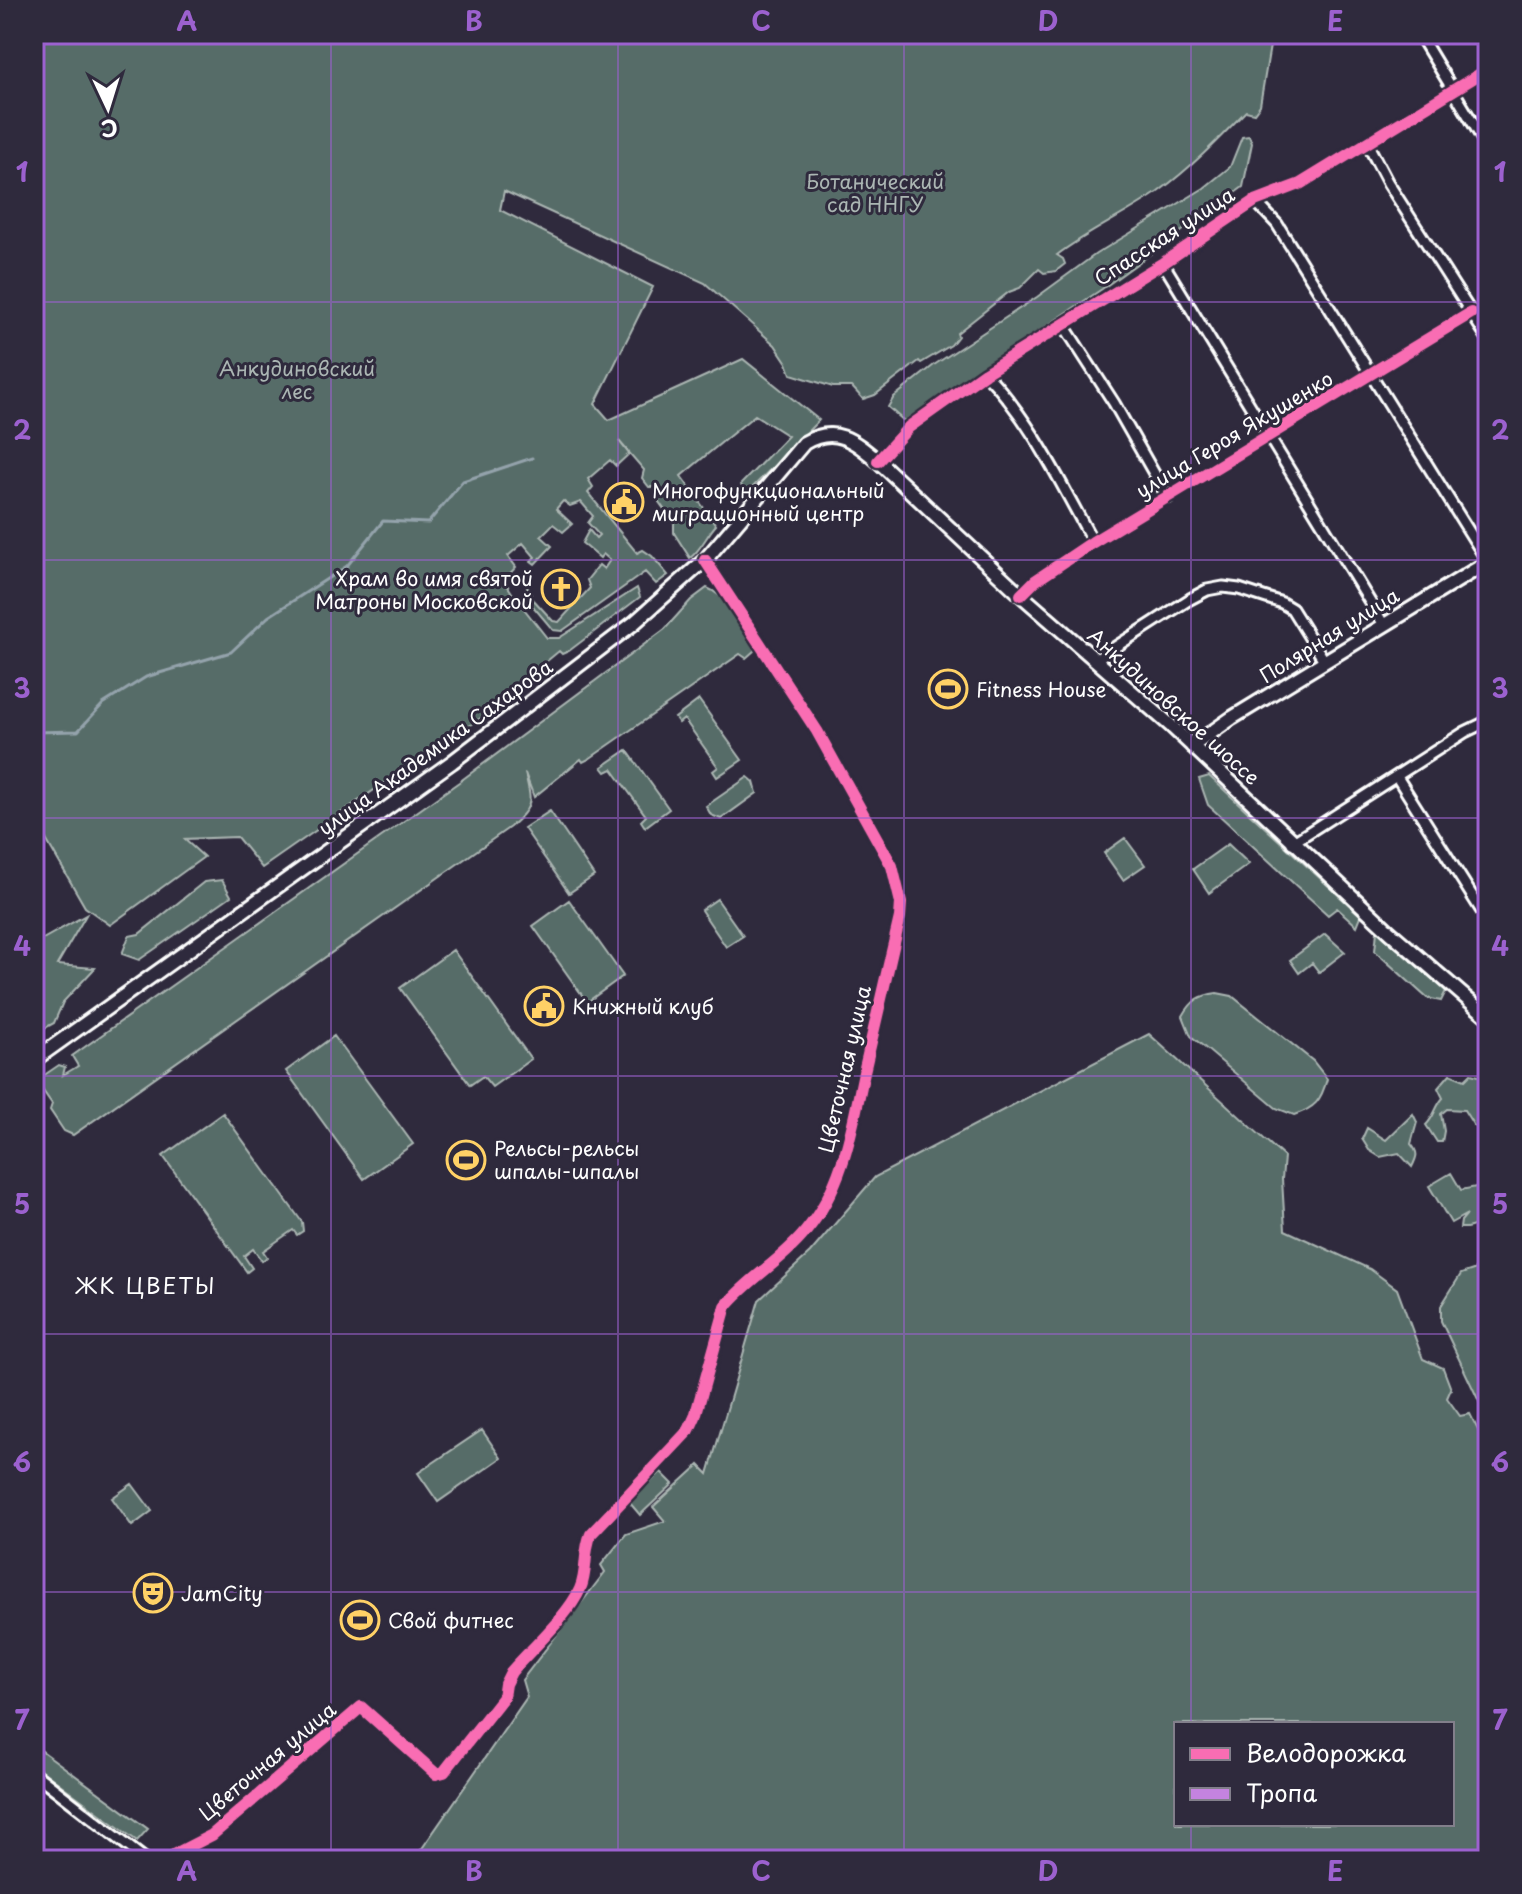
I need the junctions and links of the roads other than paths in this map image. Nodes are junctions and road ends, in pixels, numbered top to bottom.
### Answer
1 (1419, 34) edge
2 (1488, 69) edge
3 (1453, 89) junction
4 (1367, 143) junction
5 (1488, 148) edge
6 (1255, 201) junction
7 (1163, 263) junction
8 (1471, 313) junction
9 (1063, 324) junction
10 (1488, 339) edge
11 (985, 373) junction
12 (1370, 374) junction
13 (828, 433) joint
14 (1271, 436) junction
15 (878, 461) junction
16 (1168, 498) junction
17 (1093, 542) junction
18 (705, 560) junction
19 (1488, 562) edge
20 (1021, 595) junction
21 (1384, 625) junction
22 (1095, 660) junction
23 (1325, 662) junction
24 (1485, 723) edge
25 (1488, 736) edge
26 (1192, 746) junction
27 (1397, 777) junction
28 (1292, 843) junction
29 (1488, 921) edge
30 (1488, 1017) edge
31 (34, 1060) edge
32 (34, 1773) edge
33 (146, 1860) edge
34 (169, 1860) edge

1 - 3 street
2 - 3 street, Спасская улица
3 - 4 street, Спасская улица
3 - 5 street
4 - 6 street, Спасская улица
4 - 8 street
6 - 7 street, Спасская улица
6 - 12 street
7 - 9 street, Спасская улица
7 - 14 street
8 - 10 street
8 - 12 street, улица Героя Якушенко
9 - 11 street, Спасская улица
9 - 16 street
11 - 15 street, Спасская улица
11 - 17 street
12 - 14 street, улица Героя Якушенко
12 - 19 street
13 - 15 main road, Анкудиновское шоссе
13 - 18 main road, улица Академика Сахарова
14 - 16 street, улица Героя Якушенко
14 - 21 street
15 - 20 main road, Анкудиновское шоссе
16 - 17 street, улица Героя Якушенко
17 - 20 street, улица Героя Якушенко
18 - 31 main road, улица Академика Сахарова
18 - 34 street, Цветочная улица
19 - 21 main road, Полярная улица
20 - 22 main road, Анкудиновское шоссе
21 - 23 main road, Полярная улица
22 - 23 street
22 - 26 main road, Анкудиновское шоссе
23 - 26 main road, Полярная улица
24 - 25 street
24 - 27 street
26 - 28 main road, Анкудиновское шоссе
27 - 28 street
27 - 29 street
28 - 30 main road, Анкудиновское шоссе
32 - 33 street

